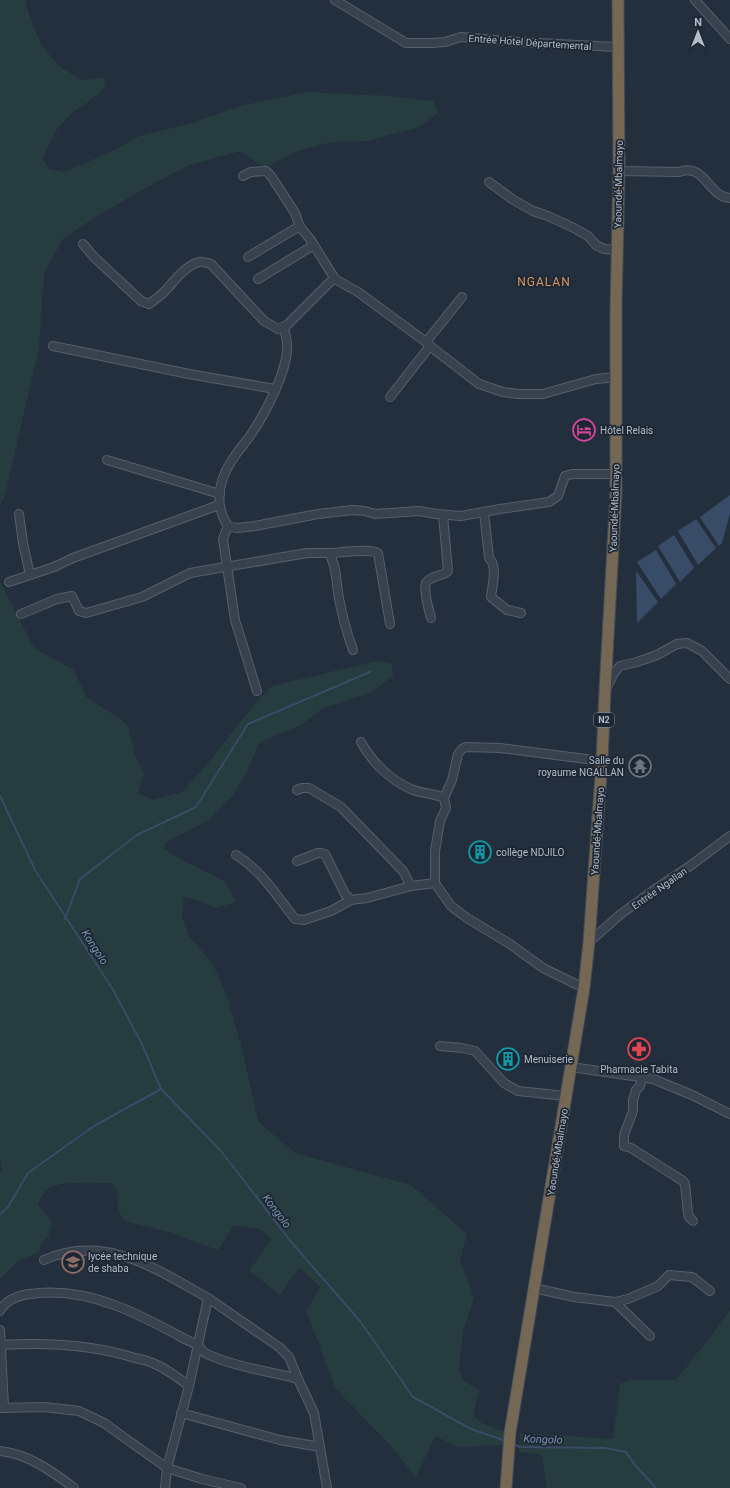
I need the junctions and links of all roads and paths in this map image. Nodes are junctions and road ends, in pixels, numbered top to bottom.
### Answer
1 (336, 0) edge
2 (618, 0) edge
3 (695, 0) edge
4 (730, 39) edge
5 (617, 47) junction
6 (619, 171) junction
7 (243, 176) dead end
8 (490, 182) dead end
9 (730, 198) edge
10 (300, 227) junction
11 (83, 244) dead end
12 (314, 245) junction
13 (617, 250) junction
14 (248, 258) dead end
15 (258, 279) dead end
16 (335, 280) junction
17 (462, 297) dead end
18 (284, 327) junction
19 (428, 344) junction
20 (53, 346) dead end
21 (617, 377) junction
22 (275, 389) junction
23 (390, 397) dead end
24 (107, 460) dead end
25 (616, 474) junction
26 (220, 494) junction
27 (219, 505) junction
28 (484, 512) junction
29 (19, 514) dead end
30 (442, 515) junction
31 (228, 526) junction
32 (329, 553) junction
33 (227, 566) junction
34 (30, 575) junction
35 (9, 582) dead end
36 (521, 613) dead end
37 (21, 614) dead end
38 (431, 618) dead end
39 (390, 624) dead end
40 (353, 650) dead end
41 (730, 679) edge
42 (256, 691) dead end
43 (605, 691) junction
44 (361, 742) dead end
45 (602, 761) junction
46 (297, 790) dead end
47 (444, 798) junction
48 (730, 836) edge
49 (236, 855) dead end
50 (297, 861) dead end
51 (435, 883) junction
52 (411, 886) junction
53 (351, 900) junction
54 (589, 942) junction
55 (584, 988) junction
56 (440, 1046) dead end
57 (571, 1066) junction
58 (642, 1077) junction
59 (566, 1096) junction
60 (730, 1114) edge
61 (693, 1221) dead end
62 (44, 1260) dead end
63 (534, 1288) junction
64 (710, 1291) dead end
65 (208, 1298) junction
66 (615, 1302) junction
67 (0, 1311) edge
68 (0, 1330) edge
69 (0, 1336) edge
70 (650, 1336) dead end
71 (1, 1345) junction
72 (197, 1346) junction
73 (298, 1379) junction
74 (189, 1386) junction
75 (2, 1408) edge
76 (181, 1413) junction
77 (320, 1447) junction
78 (0, 1450) edge
79 (167, 1468) junction
80 (74, 1488) edge
81 (165, 1488) edge
82 (241, 1488) edge
83 (327, 1488) edge
84 (506, 1488) edge

1 - 5 street, Entrée Hotel Départemental
2 - 5 highway, Yaoundé-Mbalmayo / N2
3 - 4 street
5 - 6 highway, Yaoundé-Mbalmayo / N2
6 - 9 street
6 - 13 highway, Yaoundé-Mbalmayo / N2
7 - 10 street
8 - 13 street
10 - 12 street
10 - 14 street
11 - 18 street
12 - 15 street
12 - 16 street
13 - 21 highway, Yaoundé-Mbalmayo / N2
16 - 18 street
16 - 19 street
17 - 19 street
18 - 22 street
19 - 21 street
19 - 23 street
20 - 22 street
21 - 25 highway, Yaoundé-Mbalmayo / N2
22 - 26 street
24 - 26 street
25 - 28 street
25 - 43 highway, Yaoundé-Mbalmayo / N2
26 - 27 street
27 - 31 street
27 - 34 street
28 - 30 street
28 - 36 street
29 - 34 street
30 - 31 street
30 - 38 street
31 - 33 street
32 - 33 street
32 - 39 street
32 - 40 street
33 - 37 street
33 - 42 street
34 - 35 street
41 - 43 street
43 - 45 highway, Yaoundé-Mbalmayo / N2
44 - 47 street
45 - 47 street
45 - 54 highway, Yaoundé-Mbalmayo / N2
46 - 52 street
47 - 51 street
48 - 54 street, Entrée Ngallan
49 - 53 street
50 - 53 street
51 - 52 street
51 - 55 street
52 - 53 street
54 - 55 highway, Yaoundé-Mbalmayo / N2
55 - 57 highway, Yaoundé-Mbalmayo / N2
56 - 59 street
57 - 58 street
57 - 59 highway, Yaoundé-Mbalmayo / N2
58 - 60 street
58 - 61 street
59 - 63 highway, Yaoundé-Mbalmayo / N2
62 - 65 street
63 - 66 street
63 - 84 highway, Yaoundé-Mbalmayo / N2
64 - 66 street
65 - 72 street
65 - 73 street
66 - 70 street
67 - 72 street
68 - 69 street
69 - 71 street
71 - 74 street
71 - 75 street
72 - 73 street
72 - 74 street
73 - 77 street
74 - 76 street
75 - 79 street
76 - 77 street
76 - 79 street
77 - 83 street
78 - 80 street
79 - 81 street
79 - 82 street

